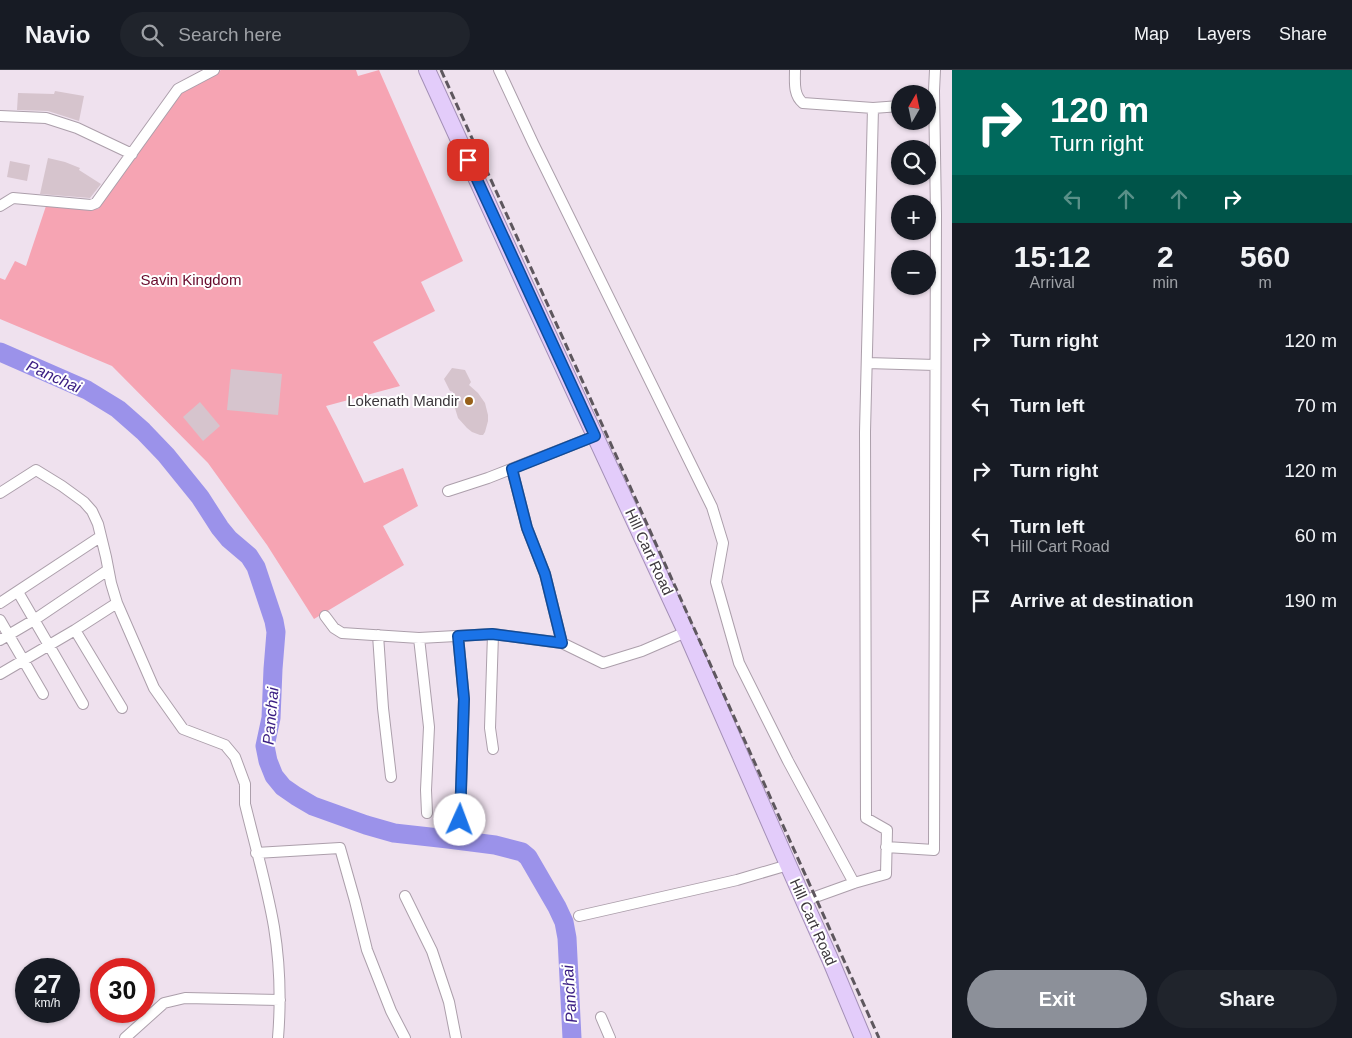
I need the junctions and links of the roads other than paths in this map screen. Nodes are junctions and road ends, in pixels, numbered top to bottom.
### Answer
1 (214, 70) edge
2 (427, 70) edge
3 (499, 70) edge
4 (795, 70) edge
5 (935, 70) edge
6 (933, 85) edge
7 (891, 107) edge
8 (873, 108) junction
9 (0, 116) edge
10 (932, 130) edge
11 (132, 154) junction
12 (0, 206) edge
13 (867, 363) junction
14 (935, 365) junction
15 (595, 436) junction
16 (512, 469) junction
17 (448, 491) dead end
18 (0, 493) edge
19 (100, 537) junction
20 (108, 570) junction
21 (18, 592) junction
22 (0, 603) edge
23 (117, 603) junction
24 (326, 616) dead end
25 (0, 620) edge
26 (34, 620) junction
27 (74, 630) junction
28 (686, 632) junction
29 (492, 634) junction
30 (378, 635) junction
31 (458, 636) junction
32 (4, 638) edge
33 (419, 638) junction
34 (562, 643) junction
35 (49, 646) junction
36 (23, 660) junction
37 (0, 674) edge
38 (43, 694) dead end
39 (83, 704) dead end
40 (122, 708) dead end
41 (493, 749) dead end
42 (391, 777) dead end
43 (427, 813) dead end
44 (460, 820) dead end
45 (886, 847) junction
46 (256, 853) junction
47 (788, 865) junction
48 (854, 883) junction
49 (406, 896) dead end
50 (804, 902) junction
51 (579, 916) dead end
52 (280, 1000) junction
53 (600, 1016) dead end
54 (125, 1038) edge
55 (278, 1038) edge
56 (405, 1038) edge
57 (456, 1038) edge
58 (610, 1038) edge
59 (863, 1038) edge

1 - 11 street
2 - 15 highway, Hill Cart Road
3 - 48 street
4 - 8 street
5 - 6 street
7 - 8 street
8 - 13 street
9 - 11 street
10 - 14 street
11 - 12 street
13 - 14 street
13 - 45 street
14 - 45 street
15 - 16 street
15 - 28 highway, Hill Cart Road
16 - 17 street
16 - 34 street
18 - 19 street
19 - 20 street
19 - 21 street
20 - 23 street
20 - 26 street
21 - 22 street
21 - 26 street
23 - 27 street
23 - 46 street
24 - 30 street
25 - 32 street
26 - 32 street
26 - 35 street
27 - 35 street
27 - 40 street
28 - 34 street
28 - 47 highway, Hill Cart Road
29 - 31 street
29 - 34 street
29 - 41 street
30 - 33 street
30 - 42 street
31 - 33 street
31 - 44 street
32 - 36 street
33 - 43 street
35 - 36 street
35 - 39 street
36 - 37 street
36 - 38 street
45 - 48 street
46 - 52 street
46 - 56 street
47 - 50 highway, Hill Cart Road
47 - 51 street
48 - 50 street
49 - 57 street
50 - 59 highway, Hill Cart Road
52 - 54 street
52 - 55 street
53 - 58 street

